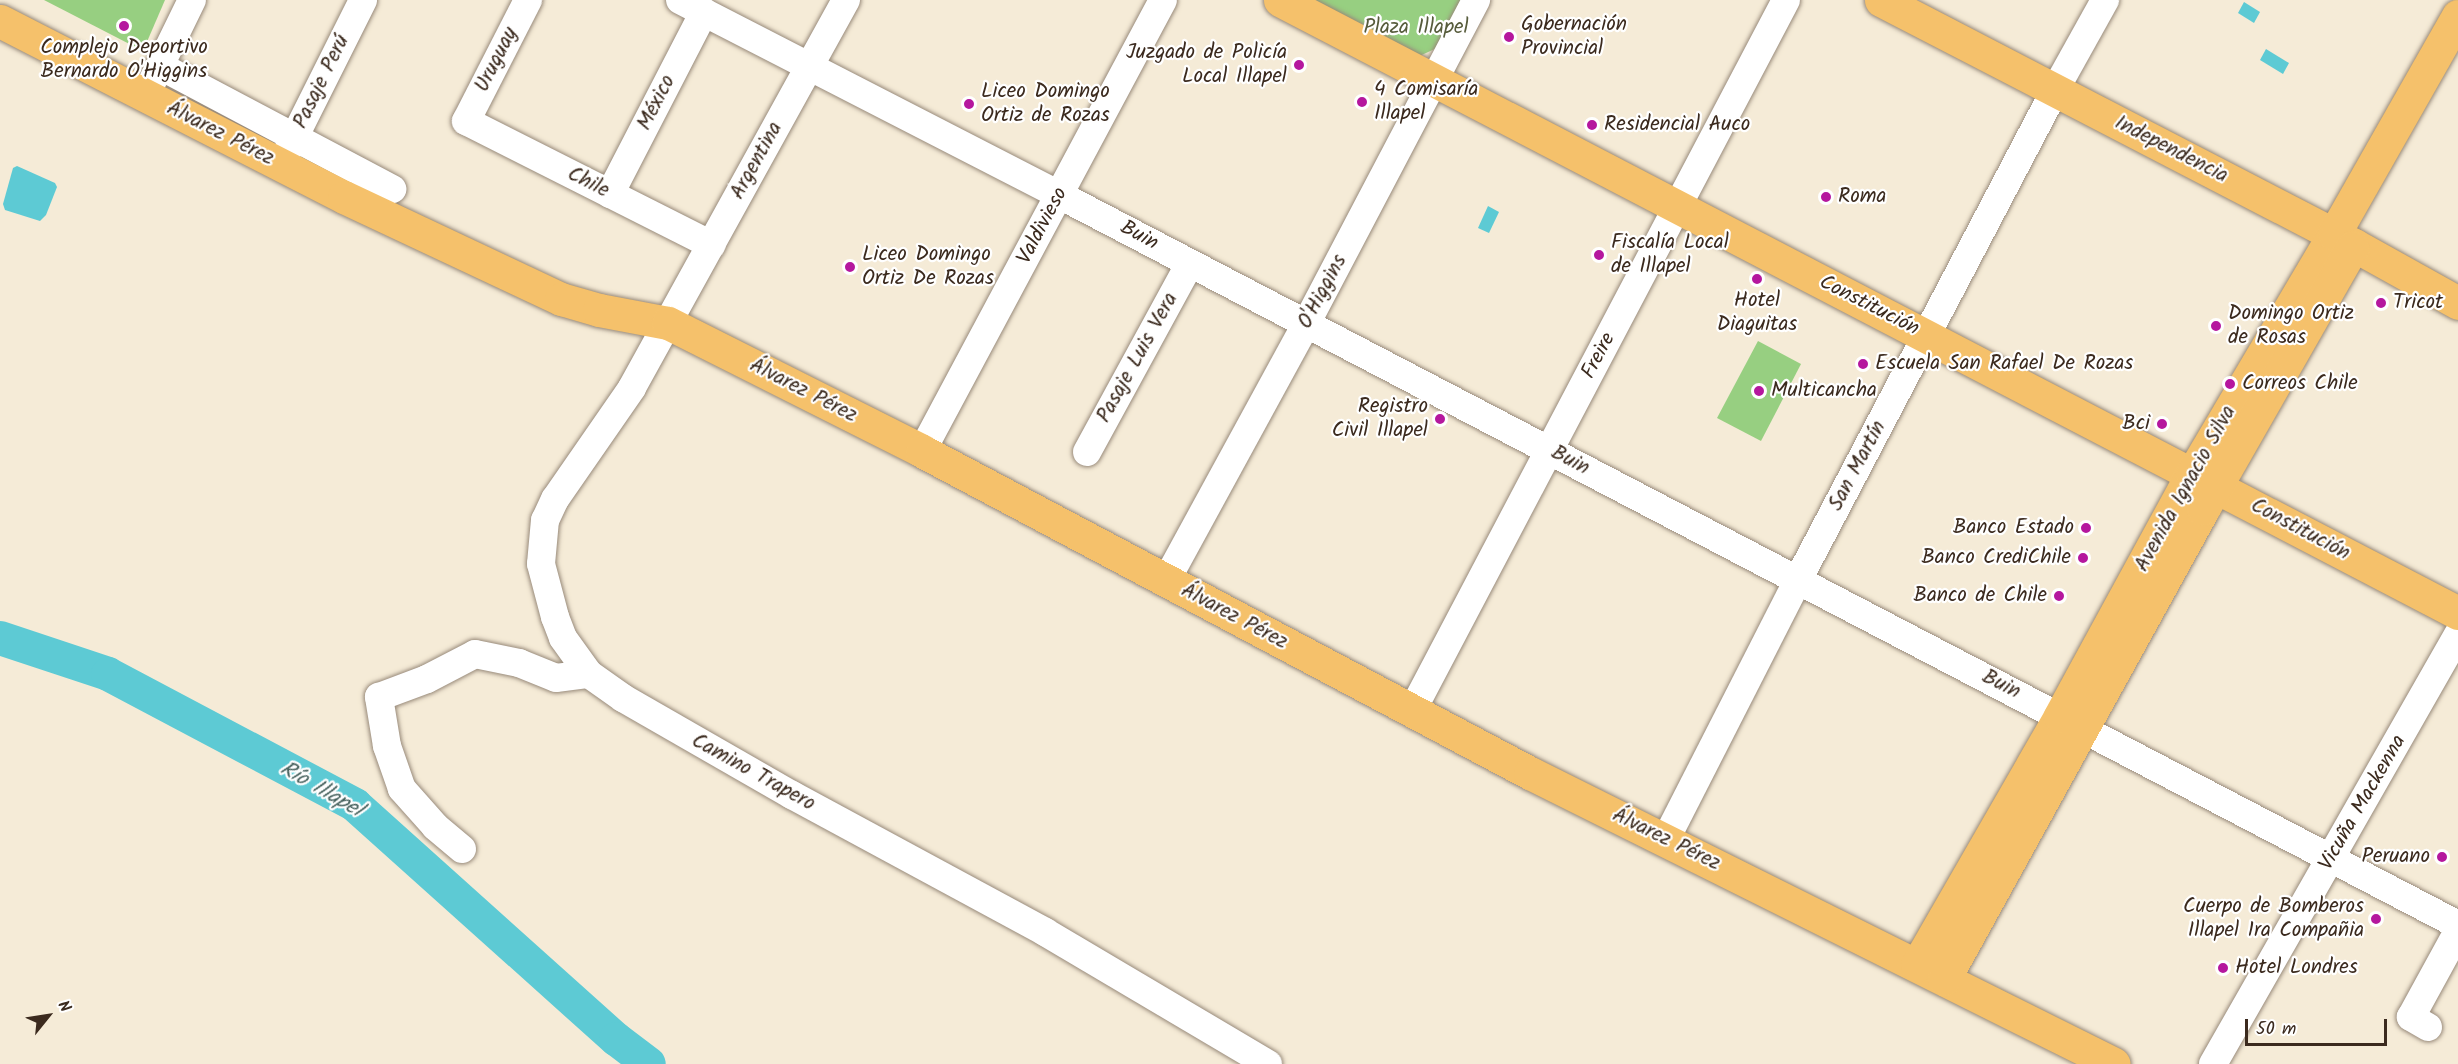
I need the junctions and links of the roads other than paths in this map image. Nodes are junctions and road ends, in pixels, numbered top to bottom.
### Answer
1 (192, 0) edge
2 (363, 0) edge
3 (528, 0) edge
4 (846, 0) edge
5 (1163, 0) edge
6 (1280, 0) edge
7 (1476, 0) edge
8 (1786, 0) edge
9 (1881, 0) edge
10 (2105, 0) edge
11 (692, 6) edge
12 (2458, 16) edge
13 (0, 21) edge
14 (2458, 57) edge
15 (809, 65) junction
16 (160, 66) junction
17 (1435, 80) junction
18 (2055, 90) junction
19 (145, 96) junction
20 (466, 121) joint
21 (288, 151) junction
22 (350, 183) junction
23 (392, 189) dead end
24 (610, 194) junction
25 (1059, 195) junction
26 (1677, 207) junction
27 (2344, 239) junction
28 (711, 245) junction
29 (1190, 263) junction
30 (2458, 303) edge
31 (668, 323) junction
32 (1306, 324) junction
33 (1926, 335) junction
34 (1549, 450) junction
35 (922, 452) junction
36 (1087, 452) dead end
37 (2204, 480) junction
38 (1798, 580) junction
39 (1166, 581) junction
40 (2458, 613) edge
41 (2458, 634) edge
42 (589, 674) junction
43 (1412, 711) junction
44 (2072, 722) junction
45 (1666, 839) junction
46 (462, 849) dead end
47 (2331, 858) junction
48 (2458, 925) edge
49 (2458, 932) edge
50 (1931, 972) junction
51 (2428, 1027) dead end
52 (1268, 1064) edge
53 (2114, 1064) edge
54 (2213, 1064) edge

1 - 16 street
2 - 21 street, Pasaje Perú
3 - 20 street, Uruguay
4 - 15 street, Argentina
5 - 25 street, Valdivieso
6 - 17 main road, Constitución
7 - 17 street, O'Higgins
8 - 26 street, Freire
9 - 18 main road, Independencia
10 - 18 street, San Martín
11 - 15 street, Buin
11 - 24 street, México
12 - 27 main road, Avenida Ignacio Silva
13 - 19 main road, Álvarez Pérez
14 - 27 main road, Avenida Ignacio Silva
15 - 25 street, Buin
15 - 28 street, Argentina
16 - 19 street
16 - 21 street, Álvarez Pérez
17 - 26 main road, Constitución
17 - 32 street, O'Higgins
18 - 27 main road, Independencia
18 - 33 street, San Martín
19 - 21 main road, Álvarez Pérez
20 - 24 street, Chile
21 - 22 main road, Álvarez Pérez
22 - 23 street, Álvarez Pérez
22 - 31 main road, Álvarez Pérez
24 - 28 street, Chile
25 - 29 street, Buin
25 - 35 street, Valdivieso
26 - 33 main road, Constitución
26 - 34 street, Freire
27 - 30 main road, Independencia
27 - 37 main road, Avenida Ignacio Silva
28 - 31 street, Argentina
29 - 32 street, Buin
29 - 36 street, Pasaje Luis Vera
31 - 35 main road, Álvarez Pérez
31 - 42 street, Camino Trapero
32 - 34 street, Buin
32 - 39 street, O'Higgins
33 - 37 main road, Constitución
33 - 38 street, San Martín
34 - 38 street, Buin
34 - 43 street, Freire
35 - 39 main road, Álvarez Pérez
37 - 40 main road, Constitución
37 - 44 main road, Avenida Ignacio Silva
38 - 44 street, Buin
38 - 45 street, San Martín
39 - 43 main road, Álvarez Pérez
41 - 47 street, Vicuña Mackenna
42 - 46 street
42 - 52 street, Camino Trapero
43 - 45 main road, Álvarez Pérez
44 - 47 street, Buin
44 - 50 main road, Avenida Ignacio Silva
45 - 50 main road, Álvarez Pérez
47 - 48 street, Buin
47 - 54 street, Vicuña Mackenna
49 - 51 street
50 - 53 main road, Álvarez Pérez

